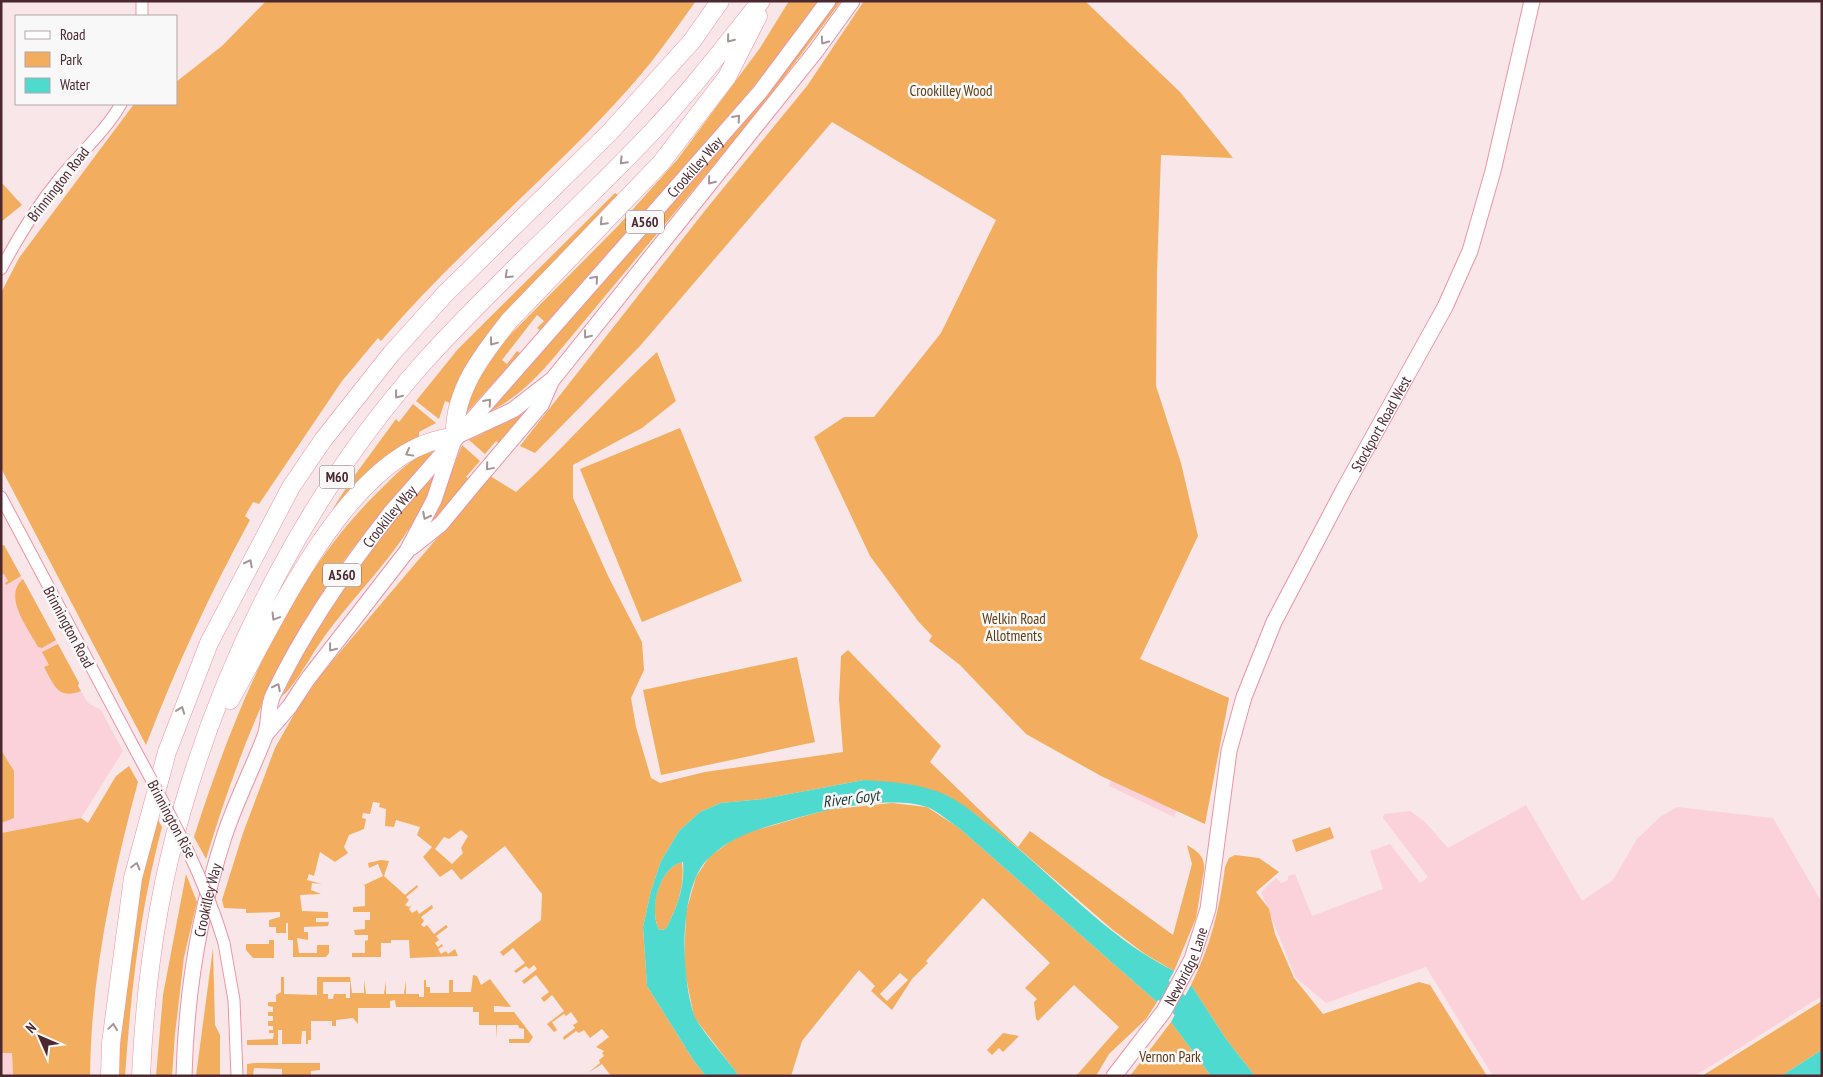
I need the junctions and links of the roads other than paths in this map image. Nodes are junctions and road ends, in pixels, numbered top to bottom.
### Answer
1 (142, 1) edge
2 (720, 1) edge
3 (761, 1) edge
4 (765, 1) edge
5 (828, 1) edge
6 (852, 1) edge
7 (1532, 1) edge
8 (142, 15) edge
9 (120, 105) edge
10 (1, 269) edge
11 (553, 379) junction
12 (455, 437) junction
13 (1, 497) edge
14 (407, 551) junction
15 (266, 734) junction
16 (204, 744) junction
17 (138, 755) joint
18 (1216, 839) joint
19 (110, 1076) edge
20 (141, 1076) edge
21 (184, 1076) edge
22 (237, 1076) edge
23 (1114, 1076) edge

1 - 8 street
19 -> 2 highway, M60
3 -> 16 highway, M60
4 -> 12 highway
12 -> 5 main road, Crookilley Way / A560
6 -> 11 main road, Crookilley Way / A560
7 - 18 main road, Stockport Road West
9 - 10 street, Brinnington Road
11 - 12 main road, Crookilley Way / A560
11 -> 14 main road, Crookilley Way / A560
12 -> 14 main road, Crookilley Way / A560
15 -> 12 main road, Crookilley Way / A560
12 -> 16 highway, M60
13 - 17 street, Brinnington Road
14 -> 15 main road, Crookilley Way / A560
15 - 21 main road, Crookilley Way / A560
16 - 20 highway, M60
17 - 22 street, Brinnington Rise, bridge
18 - 23 main road, Newbridge Lane

